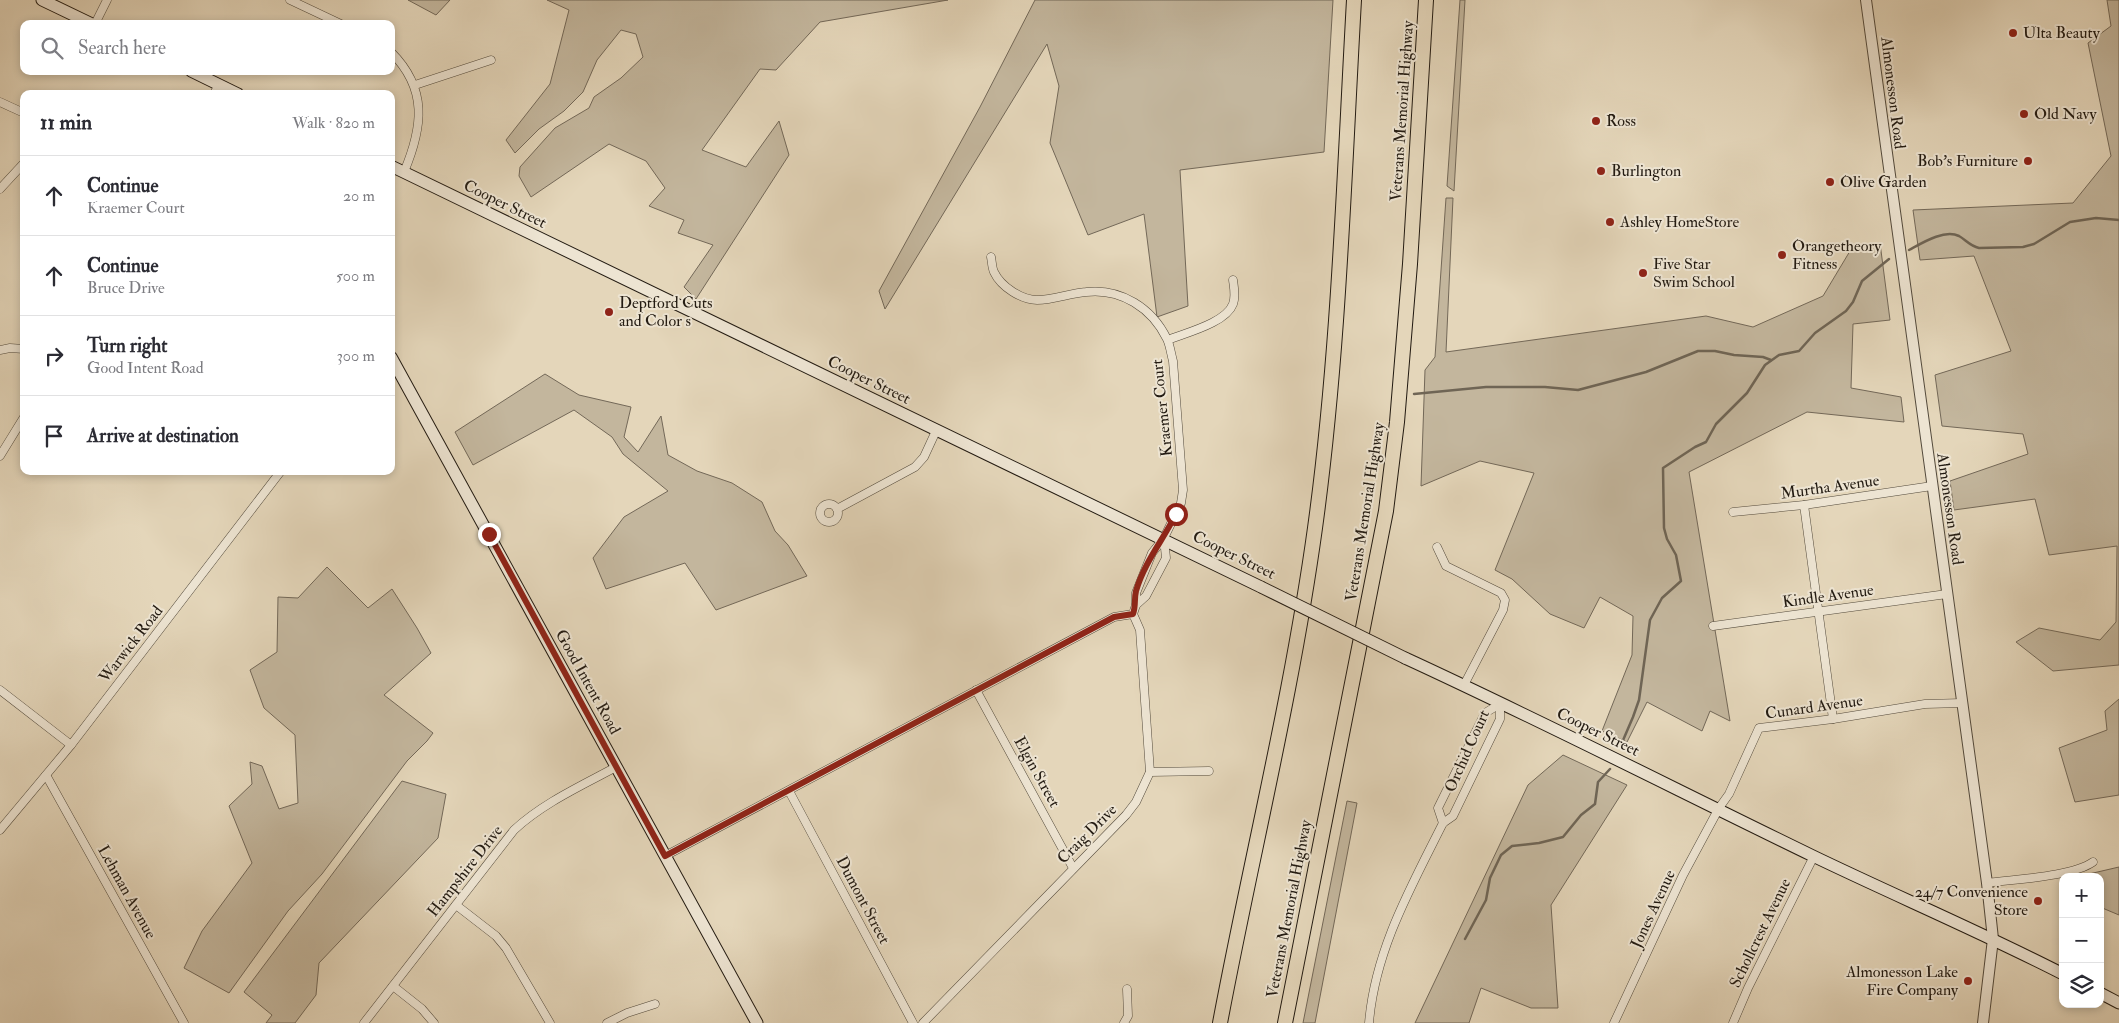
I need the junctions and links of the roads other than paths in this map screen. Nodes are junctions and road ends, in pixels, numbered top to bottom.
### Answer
1 (42, 0) edge
2 (107, 0) edge
3 (290, 0) edge
4 (1354, 0) edge
5 (1426, 0) edge
6 (1431, 0) edge
7 (1866, 0) edge
8 (84, 20) edge
9 (95, 20) edge
10 (332, 20) edge
11 (395, 58) edge
12 (491, 60) dead end
13 (1422, 70) junction
14 (197, 75) edge
15 (415, 85) junction
16 (216, 89) edge
17 (0, 102) edge
18 (20, 111) edge
19 (20, 167) edge
20 (395, 168) edge
21 (404, 172) junction
22 (0, 188) edge
23 (991, 257) dead end
24 (1233, 280) dead end
25 (1168, 340) junction
26 (20, 349) edge
27 (0, 350) edge
28 (395, 364) edge
29 (20, 424) edge
30 (936, 431) junction
31 (0, 456) edge
32 (278, 475) edge
33 (1932, 486) junction
34 (1804, 505) junction
35 (837, 509) dead end
36 (1732, 512) dead end
37 (1164, 538) junction
38 (1437, 547) dead end
39 (1947, 594) junction
40 (1136, 605) junction
41 (1818, 611) junction
42 (1133, 614) junction
43 (1713, 626) dead end
44 (1464, 685) junction
45 (0, 690) edge
46 (976, 690) junction
47 (1962, 703) junction
48 (1500, 704) junction
49 (1833, 719) junction
50 (71, 745) junction
51 (616, 767) junction
52 (1209, 771) dead end
53 (1150, 772) junction
54 (46, 775) junction
55 (789, 791) junction
56 (1719, 808) junction
57 (1443, 823) junction
58 (0, 830) edge
59 (665, 856) junction
60 (1814, 856) junction
61 (2093, 862) dead end
62 (1074, 868) junction
63 (1987, 883) junction
64 (456, 905) junction
65 (1994, 939) junction
66 (2059, 972) edge
67 (393, 986) junction
68 (1126, 990) dead end
69 (2104, 996) edge
70 (2119, 1003) edge
71 (655, 1004) dead end
72 (184, 1023) edge
73 (364, 1023) edge
74 (434, 1023) edge
75 (550, 1023) edge
76 (607, 1023) edge
77 (757, 1023) edge
78 (914, 1023) edge
79 (923, 1023) edge
80 (1124, 1023) edge
81 (1220, 1023) edge
82 (1285, 1023) edge
83 (1369, 1023) edge
84 (1614, 1023) edge
85 (1734, 1023) edge
86 (1983, 1023) edge

1 - 8 main road
2 - 9 street
3 - 10 street
4 - 81 highway
5 - 13 highway, Veterans Memorial Highway
6 - 13 highway
7 - 33 street, Almonesson Road
11 - 15 street
12 - 15 street
13 - 82 highway, Veterans Memorial Highway
14 - 16 main road
15 - 21 street
17 - 18 street
19 - 22 street
20 - 21 main road, Cooper Street
21 - 30 main road, Cooper Street
23 - 25 street, Kraemer Court
24 - 25 street
25 - 37 street, Kraemer Court
26 - 27 street
28 - 51 main road, Good Intent Road
29 - 31 street
30 - 35 street
30 - 37 main road, Cooper Street
32 - 50 street, Warwick Road
33 - 34 street, Murtha Avenue
33 - 39 street, Almonesson Road
34 - 36 street, Murtha Avenue
34 - 41 street
37 - 40 street, Kraemer Court
37 - 40 street
37 - 44 main road, Cooper Street, bridge
38 - 44 street
39 - 41 street, Kindle Avenue
39 - 47 street, Almonesson Road
40 - 42 street
41 - 43 street, Kindle Avenue
41 - 49 street
42 - 46 street
42 - 53 street, Craig Drive
44 - 48 main road, Cooper Street
45 - 50 street
46 - 55 street
46 - 62 street, Elgin Street
47 - 49 street, Cunard Avenue
47 - 63 street, Almonesson Road
48 - 56 main road, Cooper Street
48 - 57 street, Orchid Court
48 - 57 street, Orchid Court
49 - 56 street, Cunard Avenue
50 - 54 street, Warwick Road
51 - 59 main road, Good Intent Road
51 - 64 street, Hampshire Drive
52 - 53 street
53 - 62 street, Craig Drive
54 - 58 street, Warwick Road
54 - 72 street, Lehman Avenue
55 - 59 street
55 - 78 street, Dumont Street
56 - 60 main road, Cooper Street
56 - 84 street, Jones Avenue
57 - 83 street, Orchid Court
59 - 77 main road, Good Intent Road
60 - 65 main road, Cooper Street
60 - 85 street, Schollcrest Avenue
61 - 63 street
62 - 79 street, Craig Drive
63 - 65 street, Almonesson Road
64 - 67 street, Hampshire Drive
64 - 75 street
65 - 66 main road, Cooper Street
65 - 86 street, Almonesson Road
67 - 73 street, Hampshire Drive
67 - 74 street
68 - 80 street
69 - 70 main road
71 - 76 street

